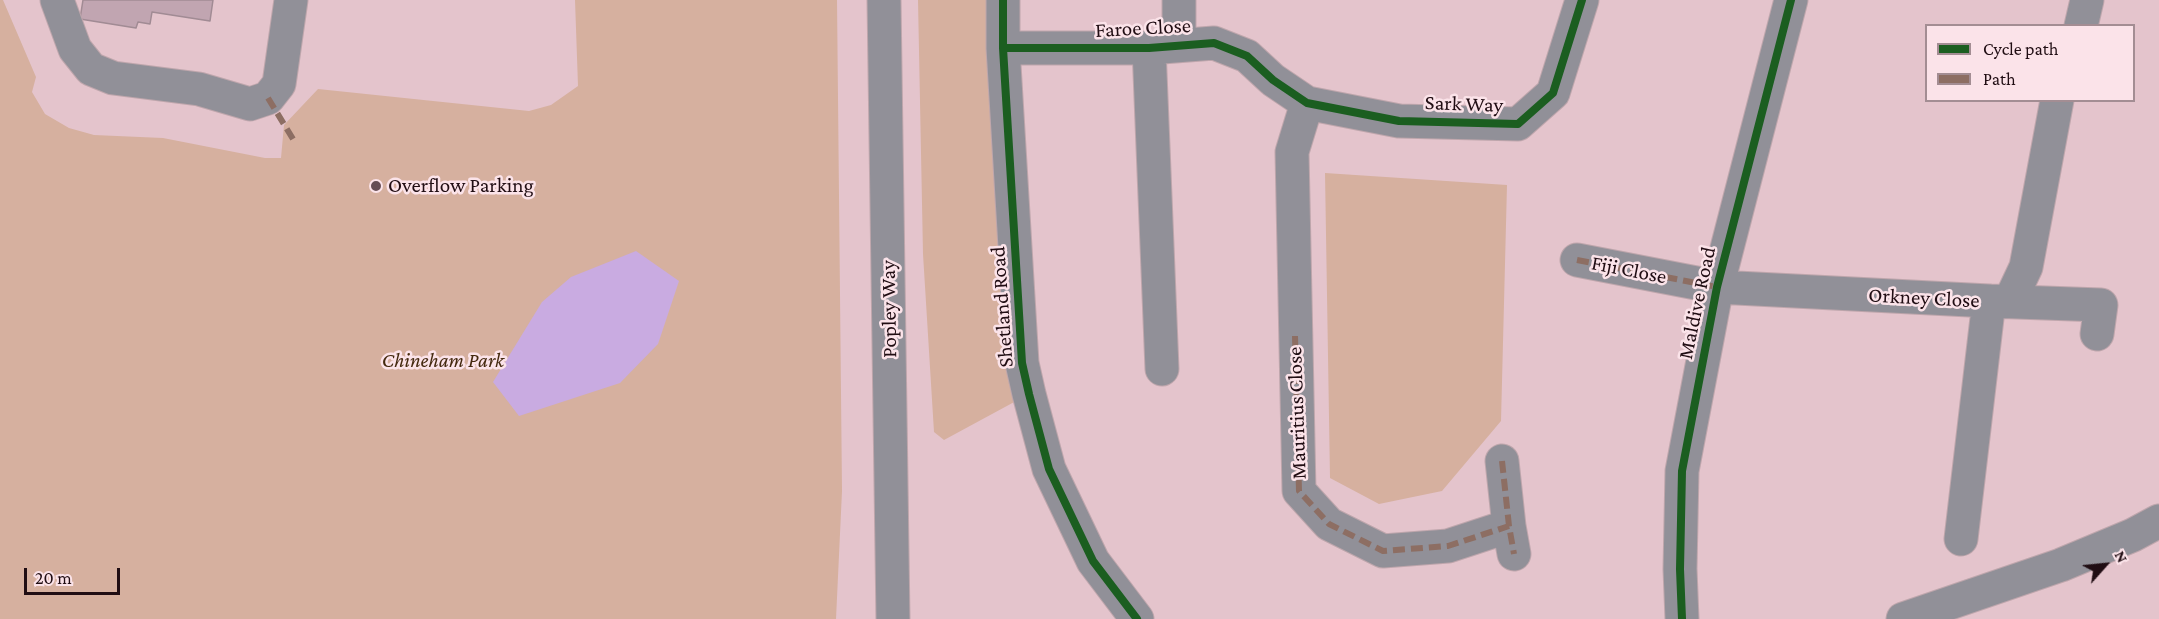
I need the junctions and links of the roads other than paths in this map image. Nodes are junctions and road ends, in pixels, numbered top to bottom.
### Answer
1 (57, 0) edge
2 (291, 0) edge
3 (884, 0) edge
4 (1003, 0) edge
5 (1179, 0) edge
6 (1581, 0) edge
7 (1791, 0) edge
8 (2087, 0) edge
9 (2081, 24) edge
10 (1164, 46) junction
11 (1003, 48) junction
12 (1273, 80) joint
13 (2057, 102) edge
14 (1306, 103) junction
15 (1576, 260) dead end
16 (1717, 287) junction
17 (1999, 301) junction
18 (2097, 334) dead end
19 (1162, 369) dead end
20 (1502, 460) dead end
21 (2159, 521) edge
22 (1961, 538) dead end
23 (893, 541) junction
24 (893, 619) edge
25 (913, 619) edge
26 (1137, 619) edge
27 (1682, 619) edge
28 (1903, 619) edge

1 - 2 street
3 - 23 street, Popley Way
4 - 11 street, Shetland Road
5 - 10 street, Faroe Close
6 - 14 street, Sark Way
7 - 16 street, Maldive Road
8 - 9 street
10 - 11 street, Faroe Close
10 - 12 street, Faroe Close
10 - 19 street, Faroe Close
11 - 26 street, Shetland Road
12 - 14 street, Sark Way
13 - 17 street
14 - 20 street, Mauritius Close
15 - 16 street, Fiji Close
16 - 17 street, Orkney Close
16 - 27 street, Maldive Road
17 - 18 street, Orkney Close
17 - 22 street
21 - 28 street
23 - 24 street, Popley Way
23 - 25 street

